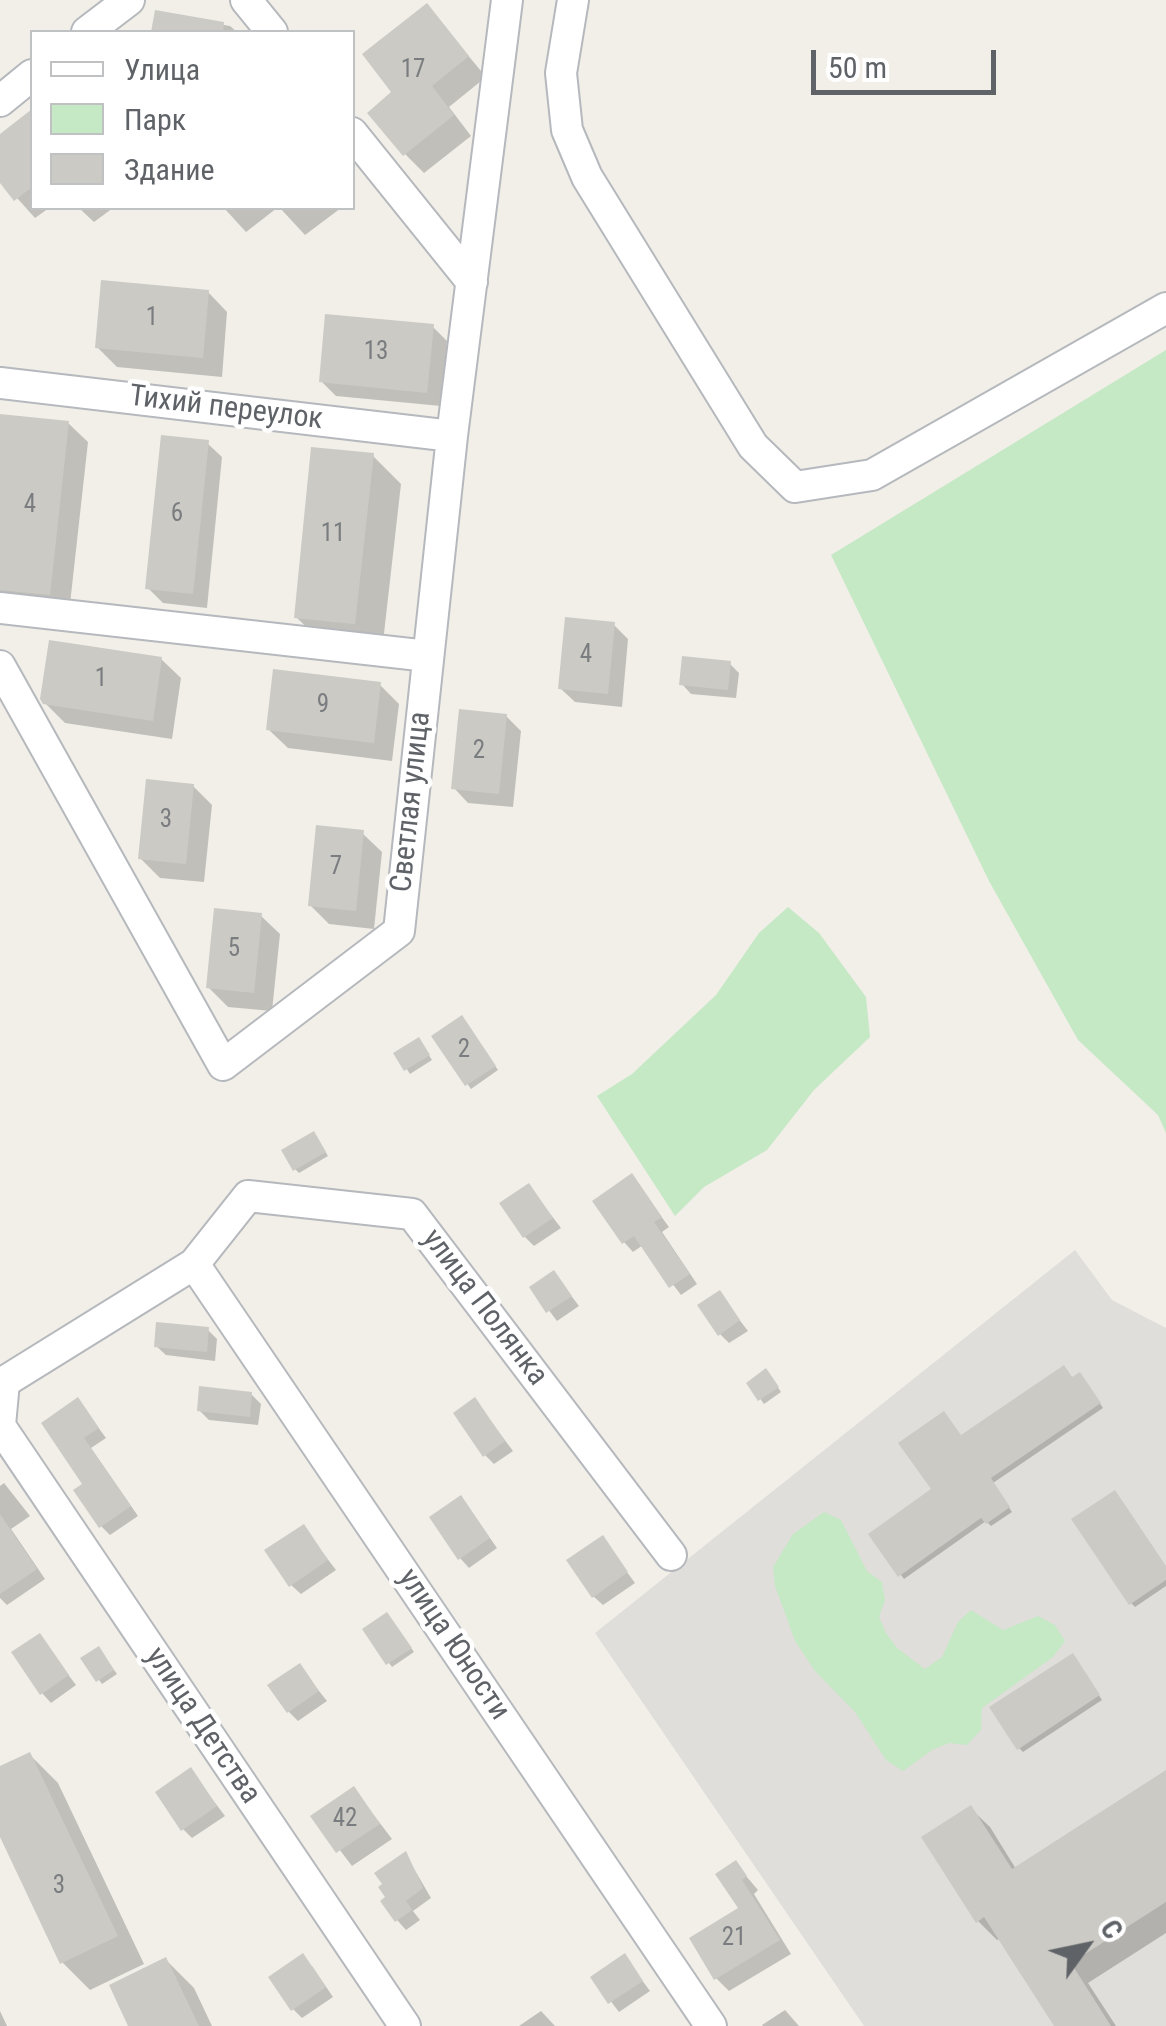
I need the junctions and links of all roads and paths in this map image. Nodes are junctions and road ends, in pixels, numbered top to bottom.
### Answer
1 (128, 0) edge
2 (246, 0) edge
3 (507, 0) edge
4 (573, 0) edge
5 (90, 30) edge
6 (270, 30) edge
7 (30, 77) edge
8 (0, 101) edge
9 (355, 137) edge
10 (472, 282) junction
11 (1166, 308) edge
12 (0, 383) edge
13 (452, 436) junction
14 (0, 608) edge
15 (428, 656) junction
16 (0, 666) edge
17 (194, 1264) junction
18 (0, 1426) edge
19 (671, 1555) dead end
20 (405, 2026) edge
21 (711, 2026) edge

1 - 5 street
2 - 6 street
3 - 10 street, Светлая улица
4 - 11 street
7 - 8 street
9 - 10 street
10 - 13 street, Светлая улица
12 - 13 street, Тихий переулок
13 - 15 street, Светлая улица
14 - 15 street
15 - 16 street, Светлая улица
17 - 18 street
17 - 19 street, улица Полянка
17 - 21 street, улица Юности
18 - 20 street, улица Детства

